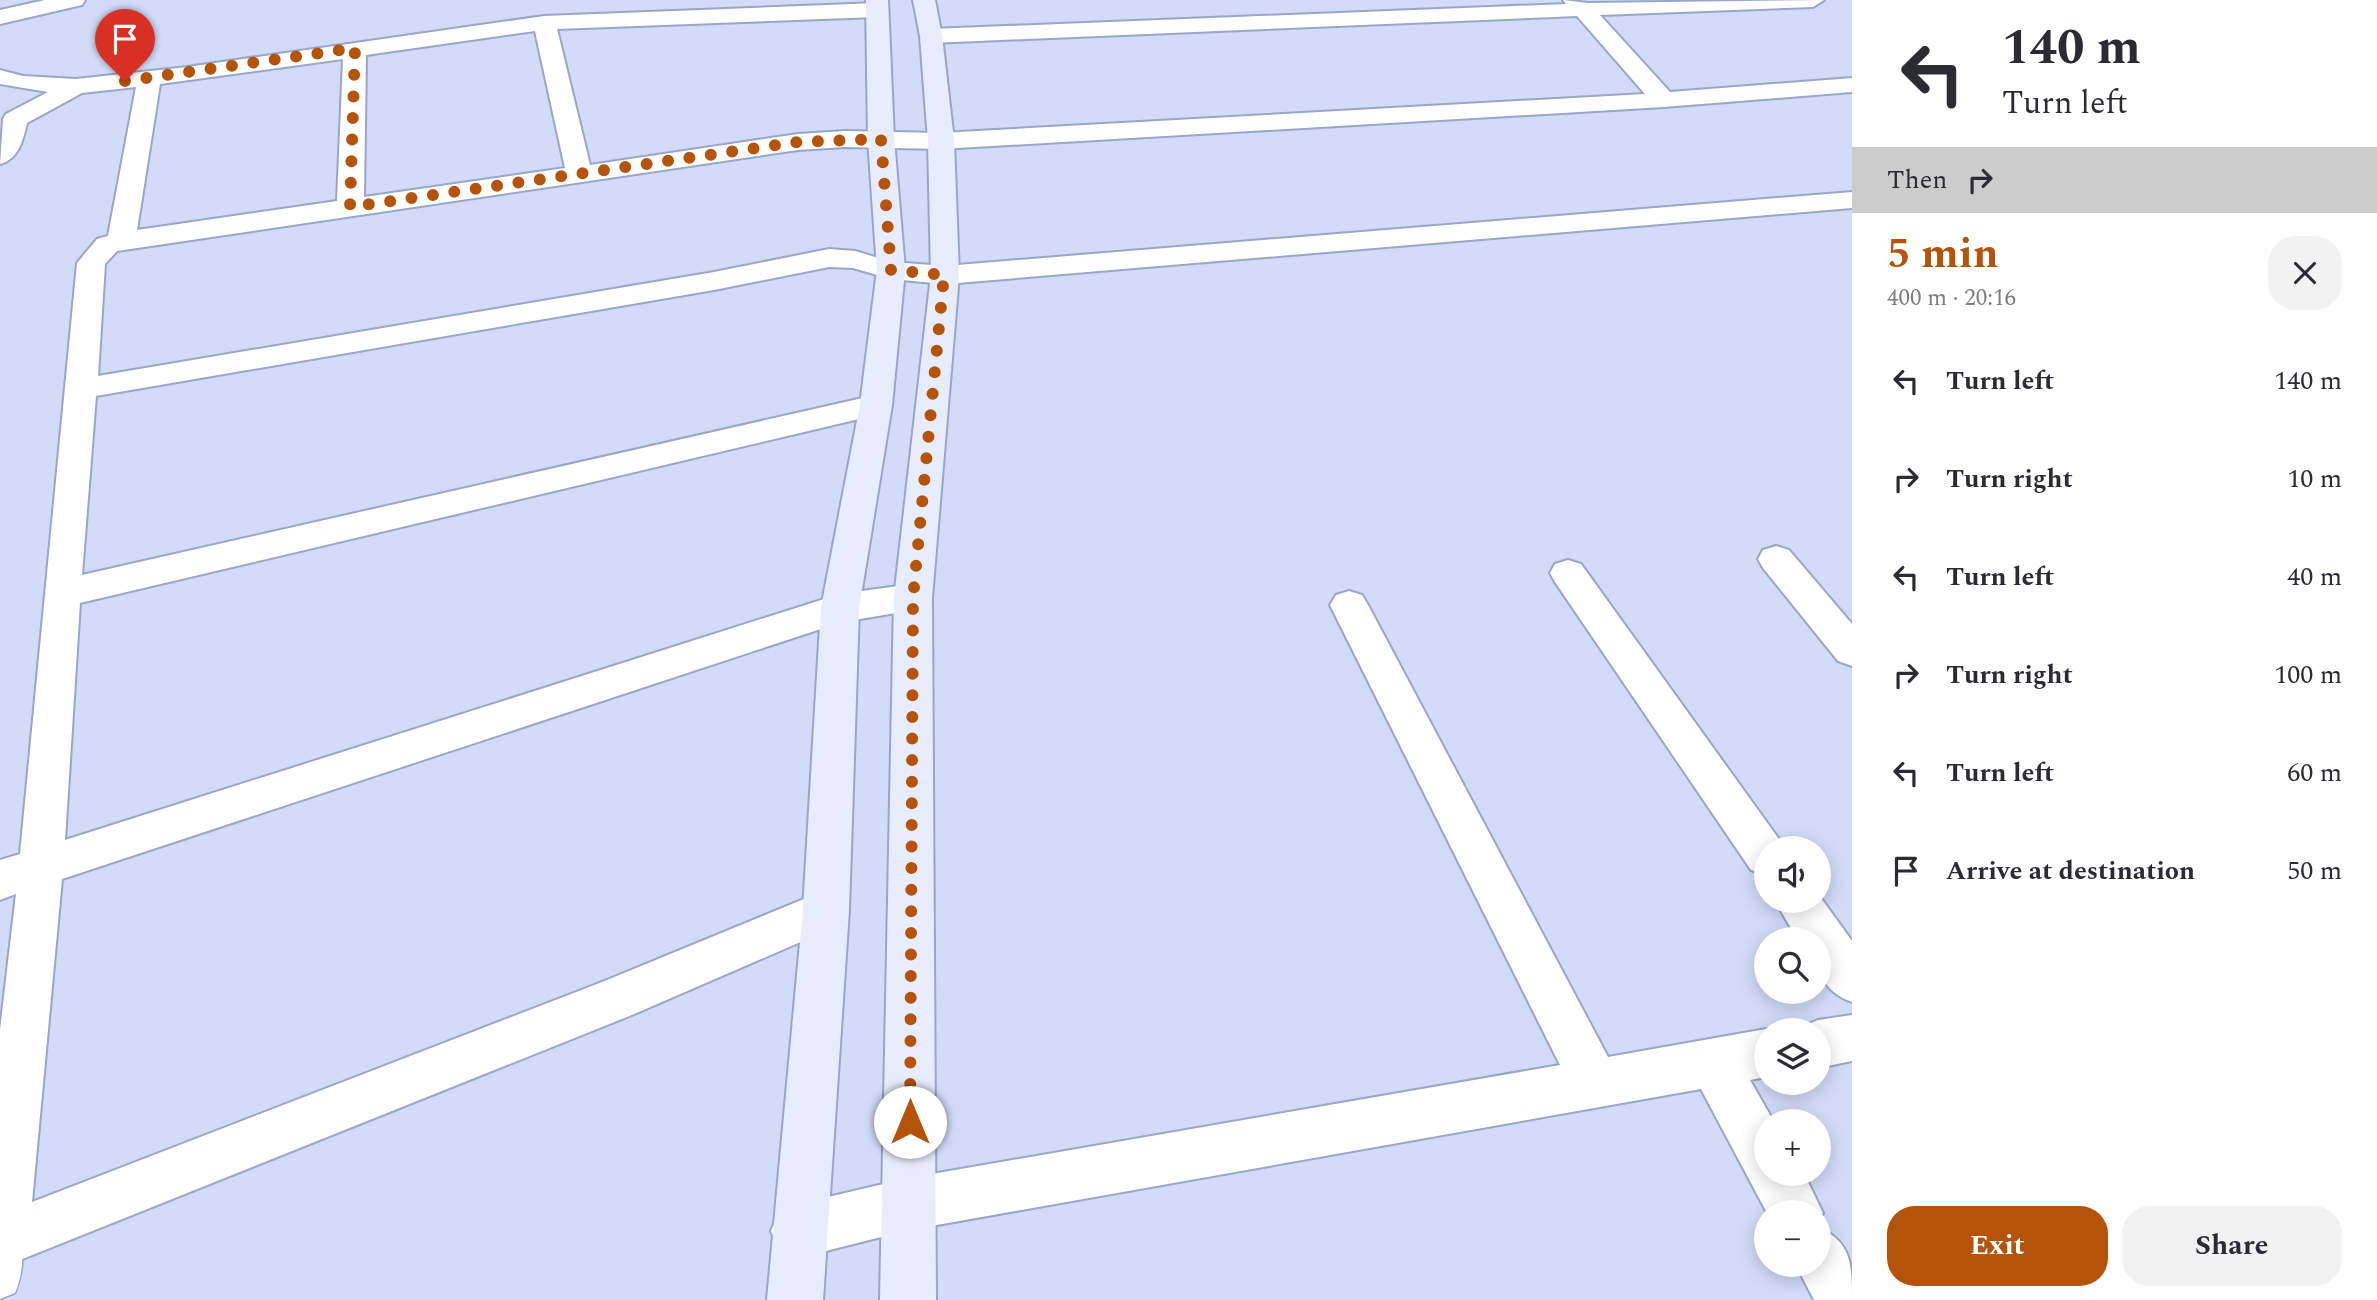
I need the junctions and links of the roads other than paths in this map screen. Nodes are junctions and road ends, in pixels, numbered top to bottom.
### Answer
1 (74, 0) edge
2 (646, 0) edge
3 (1813, 0) edge
4 (877, 5) edge
5 (1580, 5) edge
6 (684, 15) junction
7 (0, 17) edge
8 (927, 18) edge
9 (544, 23) junction
10 (355, 48) junction
11 (0, 78) edge
12 (149, 78) junction
13 (1852, 85) edge
14 (76, 86) junction
15 (1664, 100) junction
16 (881, 139) junction
17 (941, 141) junction
18 (0, 156) edge
19 (579, 174) junction
20 (1852, 200) edge
21 (350, 207) junction
22 (121, 241) junction
23 (891, 270) junction
24 (944, 275) junction
25 (81, 389) junction
26 (876, 405) junction
27 (1776, 559) dead end
28 (1568, 573) dead end
29 (64, 593) junction
30 (913, 598) junction
31 (1349, 605) dead end
32 (840, 608) junction
33 (1852, 651) edge
34 (1754, 839) edge
35 (42, 866) junction
36 (0, 880) edge
37 (826, 910) junction
38 (1805, 913) edge
39 (1852, 980) edge
40 (1852, 1038) edge
41 (1831, 1042) edge
42 (1754, 1055) edge
43 (1713, 1062) junction
44 (1595, 1083) junction
45 (1754, 1136) edge
46 (909, 1204) junction
47 (798, 1231) junction
48 (0, 1253) edge
49 (1831, 1277) edge
50 (794, 1300) edge
51 (908, 1300) edge
52 (1844, 1300) edge

1 - 7 street
2 - 6 street
3 - 5 street
4 - 6 street
4 - 16 main road
5 - 8 street
5 - 15 street
6 - 9 street
8 - 17 main road
9 - 10 street
9 - 19 street
10 - 12 street
10 - 21 street
11 - 14 street
12 - 14 street
12 - 22 street
13 - 15 street
14 - 18 street
15 - 17 street
16 - 17 street
16 - 19 street
16 - 23 main road
17 - 24 main road
19 - 21 street
20 - 24 street
21 - 22 street
22 - 25 street
23 - 24 street
23 - 25 street
23 - 26 main road
24 - 30 main road
25 - 29 street
26 - 29 street
26 - 32 main road
27 - 33 street
28 - 34 street
29 - 35 street
30 - 32 street
30 - 46 main road
31 - 44 street
32 - 35 street
32 - 37 main road
35 - 36 street
35 - 48 street
37 - 47 main road
37 - 48 street
38 - 39 street
40 - 41 street
42 - 43 street
43 - 44 street
43 - 45 street
44 - 46 street
46 - 47 street
46 - 51 main road
47 - 50 main road
49 - 52 street

